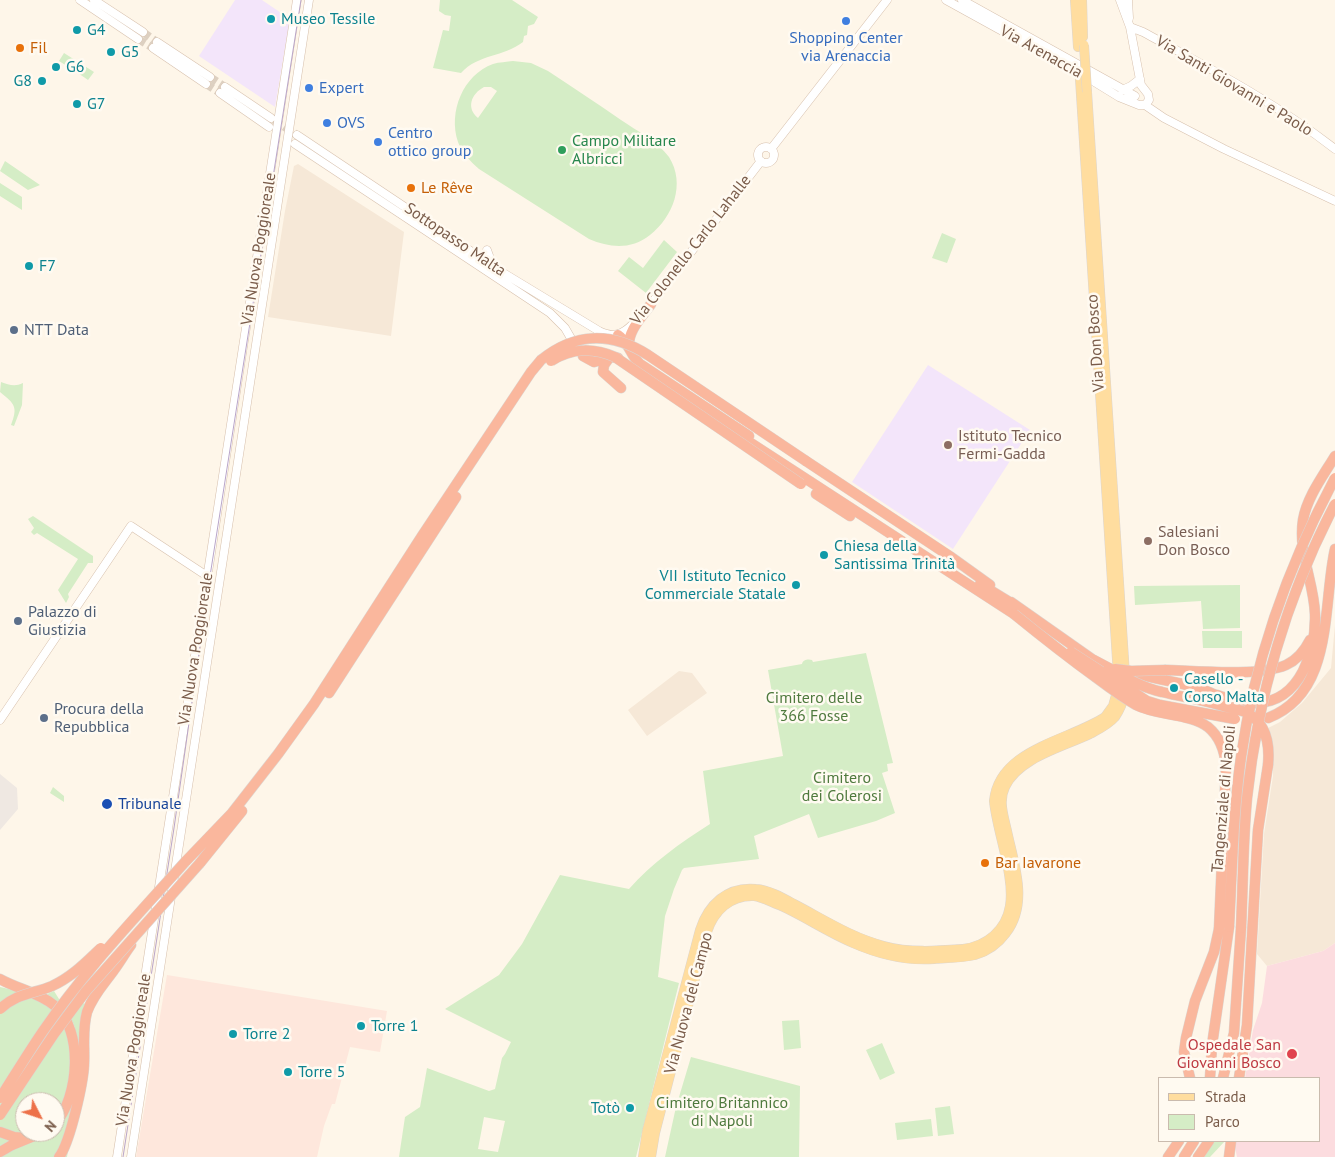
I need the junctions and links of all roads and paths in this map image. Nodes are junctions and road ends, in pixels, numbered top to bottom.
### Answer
1 (80, 0) edge
2 (94, 0) edge
3 (297, 0) edge
4 (309, 0) edge
5 (886, 0) edge
6 (946, 0) edge
7 (962, 0) edge
8 (1075, 0) edge
9 (1082, 0) edge
10 (1120, 0) edge
11 (1128, 0) edge
12 (1130, 27) junction
13 (155, 45) tunnel mouth
14 (1081, 46) junction
15 (208, 80) tunnel mouth
16 (1122, 90) junction
17 (1139, 91) junction
18 (1084, 105) junction
19 (1145, 105) junction
20 (271, 118) tunnel mouth
21 (269, 127) tunnel mouth
22 (297, 135) tunnel mouth
23 (295, 144) tunnel mouth
24 (1335, 149) edge
25 (1335, 201) edge
26 (487, 250) dead end
27 (505, 274) junction
28 (651, 304) junction
29 (618, 335) junction
30 (630, 349) junction
31 (584, 356) joint
32 (610, 358) junction
33 (662, 383) junction
34 (621, 388) dead end
35 (1335, 456) edge
36 (1335, 478) edge
37 (1335, 504) edge
38 (911, 547) junction
39 (1335, 549) edge
40 (207, 576) junction
41 (220, 577) junction
42 (1015, 610) junction
43 (1315, 625) junction
44 (1110, 668) junction
45 (1131, 671) junction
46 (1122, 685) joint
47 (1216, 695) junction
48 (1245, 712) junction
49 (1268, 718) dead end
50 (1235, 719) dead end
51 (0, 720) edge
52 (136, 917) junction
53 (144, 925) junction
54 (1224, 928) junction
55 (1241, 930) junction
56 (1228, 939) junction
57 (914, 955) junction
58 (0, 979) edge
59 (1195, 1001) junction
60 (0, 1009) edge
61 (1248, 1009) junction
62 (1190, 1077) edge
63 (1210, 1077) edge
64 (1223, 1077) edge
65 (1238, 1077) edge
66 (0, 1098) edge
67 (65, 1108) edge
68 (0, 1115) edge
69 (0, 1132) edge
70 (15, 1137) edge
71 (19, 1142) edge
72 (1178, 1142) edge
73 (1193, 1142) edge
74 (1208, 1142) edge
75 (1231, 1142) edge
76 (0, 1152) edge
77 (59, 1157) edge
78 (117, 1157) edge
79 (132, 1157) edge
80 (643, 1157) edge
81 (651, 1157) edge
82 (1168, 1157) edge
83 (1184, 1157) edge
84 (1198, 1157) edge
85 (1229, 1157) edge

1 - 2 main road
3 - 40 main road, Via Nuova Poggioreale
4 - 41 main road, Via Nuova Poggioreale
5 - 28 main road, Via Colonello Carlo Lahalle
6 - 17 main road, Via Arenaccia
7 - 16 main road, Via Arenaccia
8 - 14 main road, Via Don Bosco
9 - 14 main road, Via Don Bosco
10 - 12 main road
11 - 12 main road
12 - 17 main road
12 - 24 main road, Via Santi Giovanni e Paolo
13 - 15 main road
14 - 18 main road, Via Don Bosco
14 - 18 main road, Via Don Bosco, bridge
16 - 17 main road, Via Arenaccia
16 - 17 main road
17 - 19 main road
17 - 19 main road
18 - 46 main road, Via Don Bosco
19 - 25 main road
20 - 21 main road
22 - 27 main road, Sottopasso Malta
23 - 31 main road, Sottopasso Malta
26 - 27 main road
27 - 29 main road, Sottopasso Malta
28 - 29 main road, Via Colonello Carlo Lahalle
28 - 30 highway
29 - 30 highway
30 - 33 highway
31 - 32 highway
32 - 33 highway
32 - 34 highway
33 - 38 highway, bridge
33 - 42 highway
35 - 43 highway, bridge
36 - 54 highway, Tangenziale di Napoli, bridge
37 - 55 highway, Tangenziale di Napoli, bridge
38 - 42 highway
38 - 53 highway, bridge
39 - 49 highway
40 - 41 main road
40 - 51 main road
40 - 78 main road, Via Nuova Poggioreale
41 - 79 main road, Via Nuova Poggioreale
42 - 44 highway
42 - 50 highway, bridge
42 - 52 highway, bridge
42 - 54 highway, bridge
43 - 45 highway, bridge
43 - 47 highway, bridge
44 - 45 highway, bridge
44 - 48 highway, bridge
45 - 47 highway
46 - 57 main road, Via Nuova del Campo
47 - 48 highway, bridge
48 - 61 highway, bridge
52 - 60 highway, bridge
52 - 66 highway, bridge
53 - 68 highway, bridge
53 - 77 highway, bridge
54 - 56 highway, Tangenziale di Napoli
54 - 59 highway
55 - 61 highway
55 - 64 highway, Tangenziale di Napoli
56 - 59 highway
56 - 63 highway, Tangenziale di Napoli
57 - 80 main road, Via Nuova del Campo
57 - 81 main road, Via Nuova del Campo
58 - 67 highway
59 - 62 highway
61 - 65 highway
69 - 70 highway
71 - 76 highway
72 - 82 highway
73 - 83 highway
74 - 84 highway
75 - 85 highway

